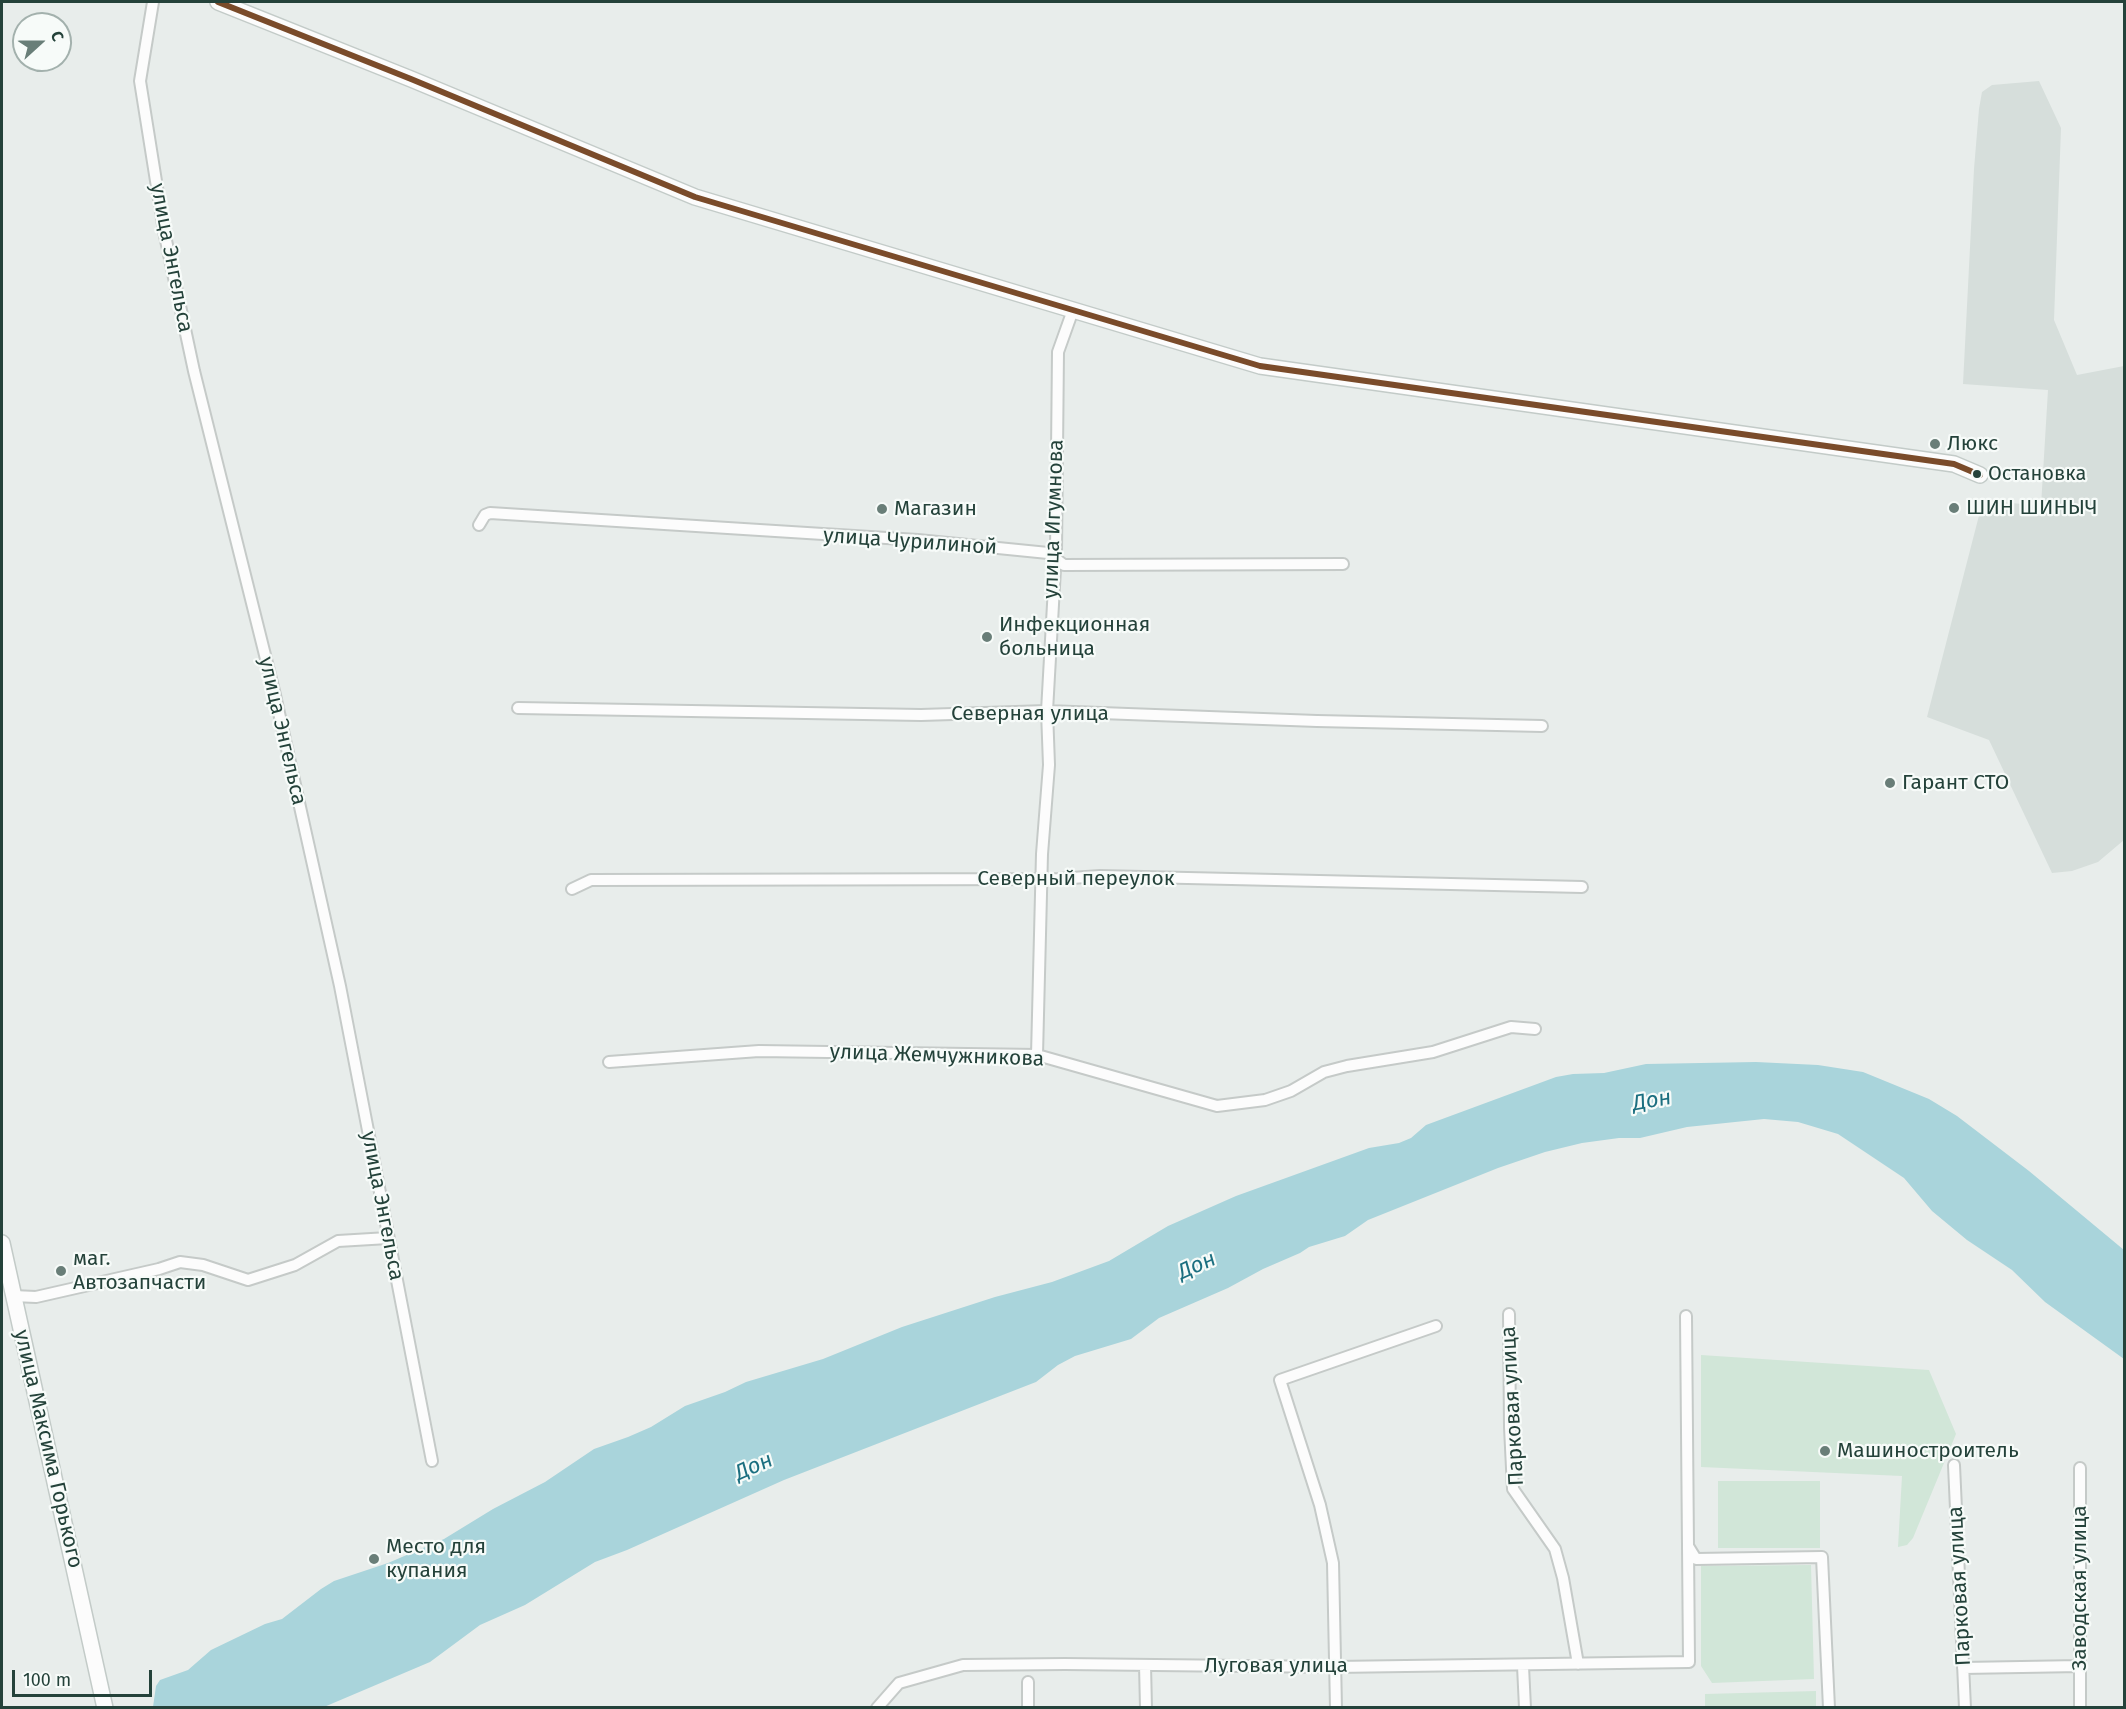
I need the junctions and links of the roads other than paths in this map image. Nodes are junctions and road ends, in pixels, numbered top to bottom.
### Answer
1 (153, 2) edge
2 (218, 2) edge
3 (1073, 310) junction
4 (1980, 476) dead end
5 (479, 525) dead end
6 (1054, 559) junction
7 (1343, 564) dead end
8 (518, 708) dead end
9 (1047, 711) junction
10 (1542, 726) dead end
11 (1041, 879) junction
12 (1582, 887) dead end
13 (572, 889) dead end
14 (1535, 1029) dead end
15 (1037, 1055) junction
16 (609, 1062) dead end
17 (388, 1238) junction
18 (2, 1243) edge
19 (13, 1296) junction
20 (1509, 1314) dead end
21 (1686, 1316) dead end
22 (1436, 1326) dead end
23 (432, 1461) dead end
24 (1954, 1465) dead end
25 (2080, 1468) dead end
26 (1688, 1546) junction
27 (1578, 1664) junction
28 (1145, 1665) junction
29 (1523, 1666) junction
30 (2080, 1666) junction
31 (1335, 1667) junction
32 (1964, 1668) junction
33 (1028, 1682) dead end
34 (105, 1707) edge
35 (877, 1707) edge
36 (1028, 1707) edge
37 (1146, 1707) edge
38 (1336, 1707) edge
39 (1525, 1707) edge
40 (1829, 1707) edge
41 (1965, 1707) edge
42 (2080, 1707) edge

1 - 17 street, улица Энгельса
2 - 3 street
3 - 4 street
3 - 6 street, улица Игумнова
5 - 6 street, улица Чурилиной
6 - 7 street, улица Чурилиной
6 - 9 street, улица Игумнова
8 - 9 street, Северная улица
9 - 10 street, Северная улица
9 - 11 street, улица Игумнова
11 - 12 street, Северный переулок
11 - 13 street, Северный переулок
11 - 15 street, улица Игумнова
14 - 15 street, улица Жемчужникова
15 - 16 street, улица Жемчужникова
17 - 19 street
17 - 23 street, улица Энгельса
18 - 19 street, улица Максима Горького
19 - 34 street, улица Максима Горького
20 - 27 street, Парковая улица
21 - 26 street
22 - 31 street
24 - 32 street, Парковая улица
25 - 30 street, Заводская улица
26 - 27 street, Луговая улица
26 - 40 street
27 - 29 street, Луговая улица
28 - 31 street, Луговая улица
28 - 35 street, Луговая улица
28 - 37 street
29 - 31 street, Луговая улица
29 - 39 street
30 - 32 street
30 - 42 street, Заводская улица
31 - 38 street
32 - 41 street, Парковая улица
33 - 36 street

